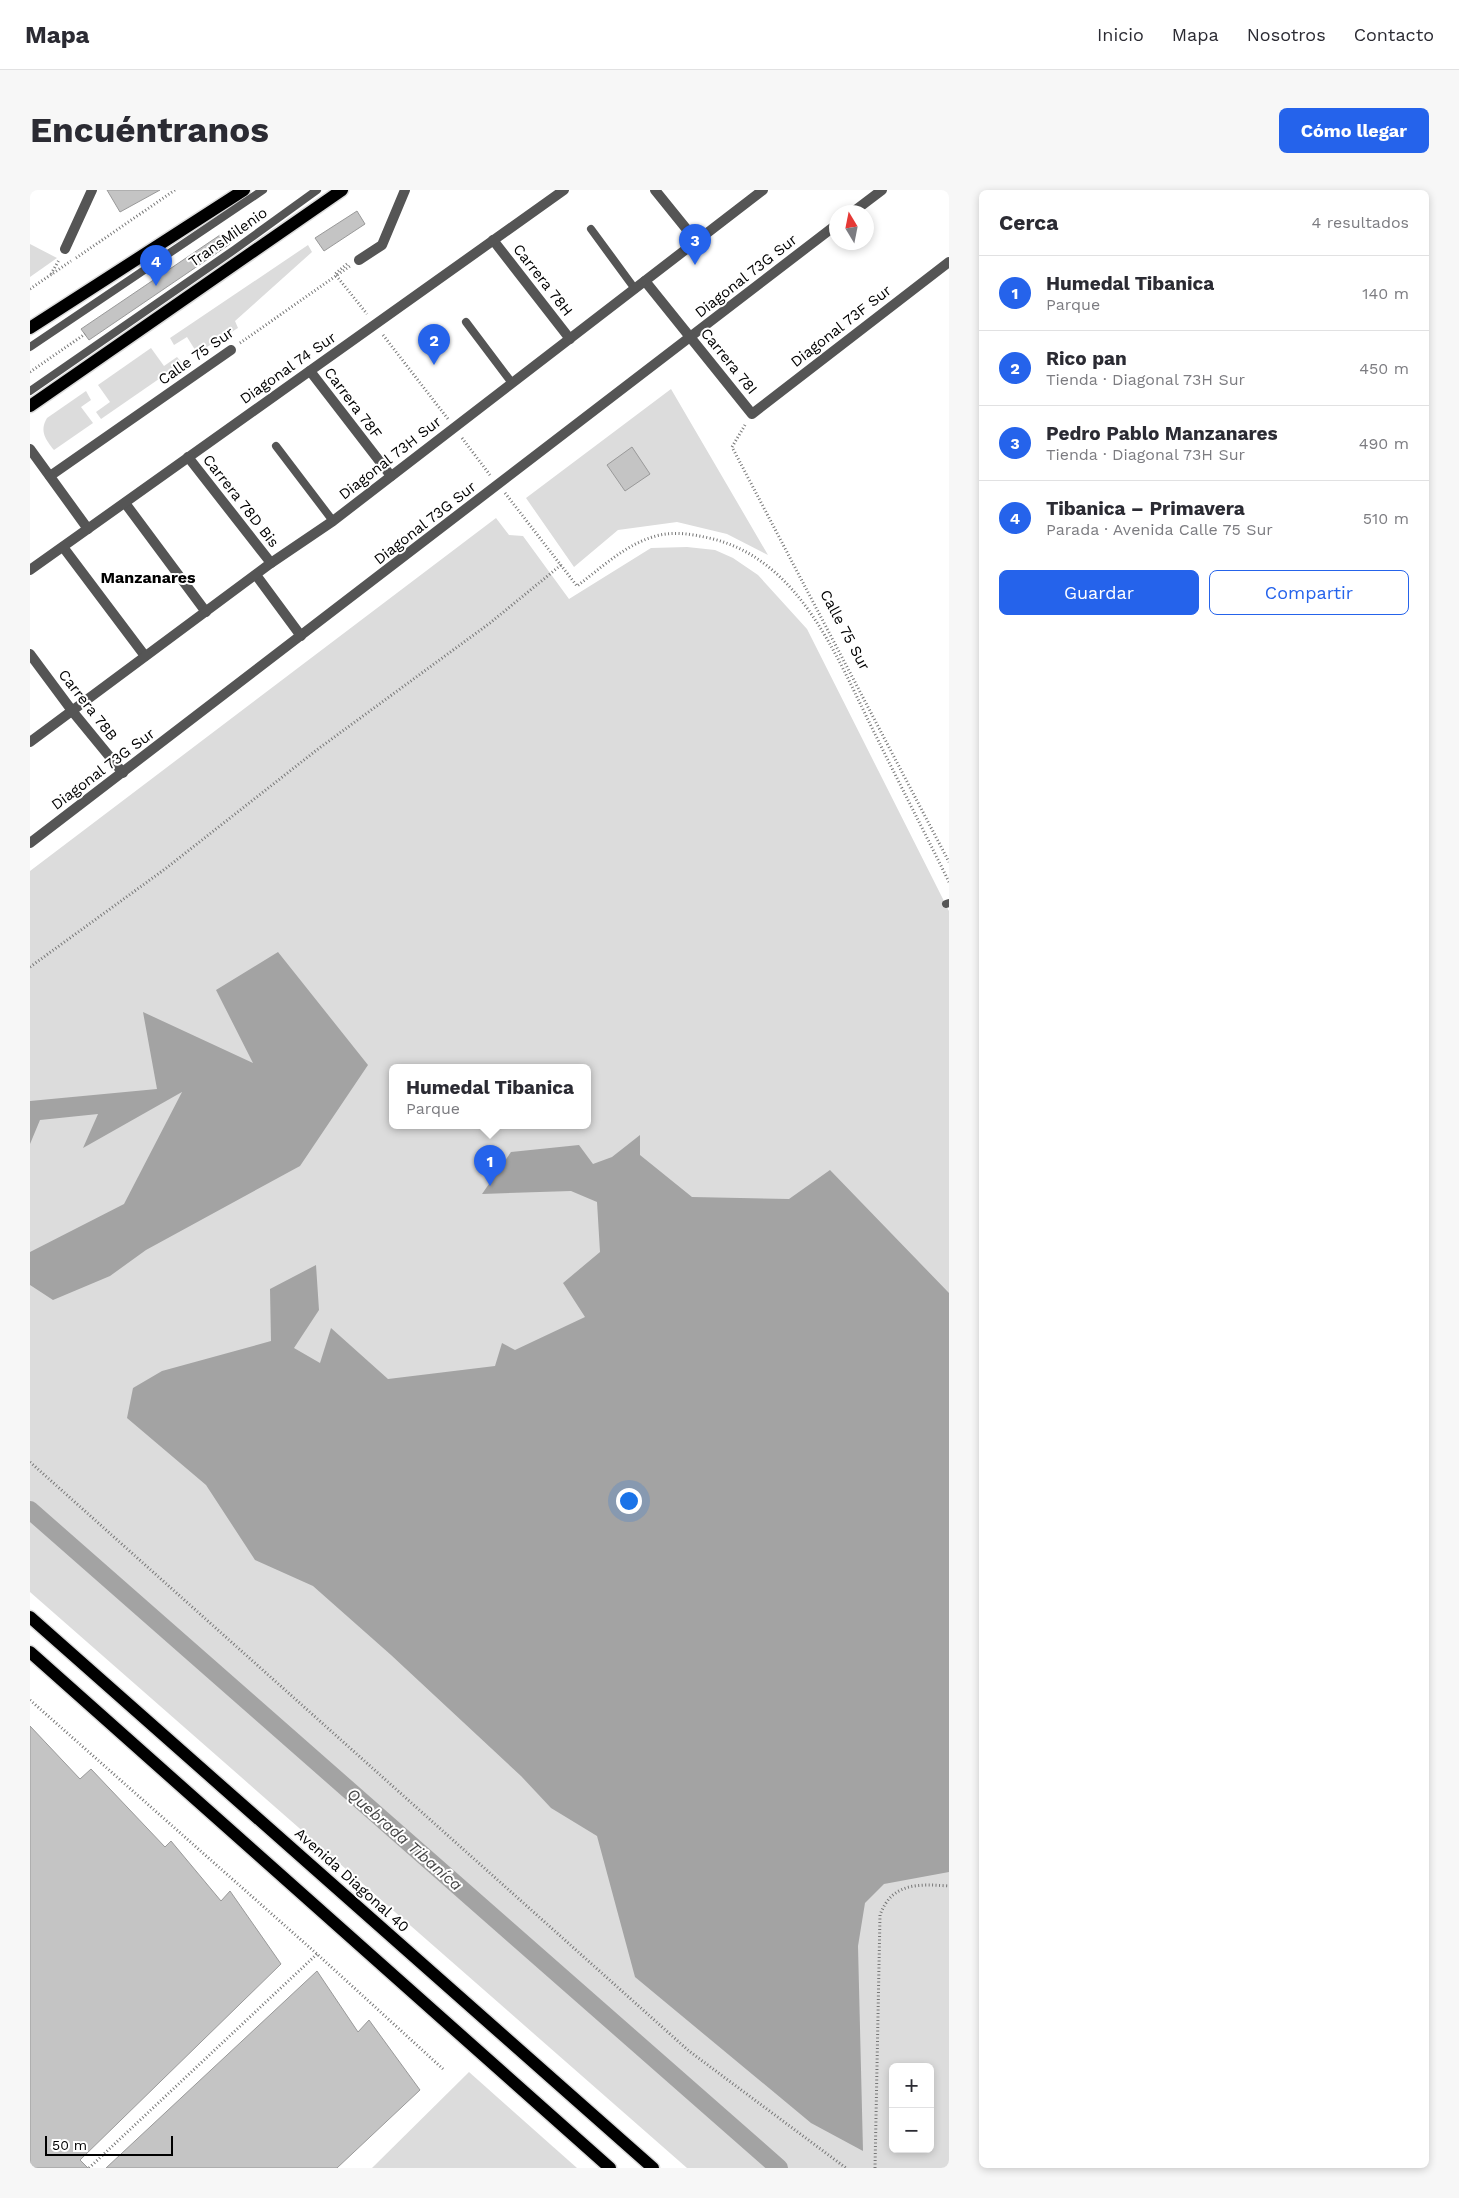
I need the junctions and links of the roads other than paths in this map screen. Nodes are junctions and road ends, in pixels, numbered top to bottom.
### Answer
1 (92, 190) edge
2 (244, 190) edge
3 (263, 190) edge
4 (317, 190) edge
5 (342, 190) edge
6 (405, 190) edge
7 (564, 190) edge
8 (655, 190) edge
9 (882, 190) edge
10 (757, 192) edge
11 (862, 205) edge
12 (591, 228) dead end
13 (829, 230) edge
14 (493, 240) junction
15 (697, 242) junction
16 (65, 249) dead end
17 (359, 260) road end
18 (949, 262) edge
19 (646, 281) junction
20 (635, 288) junction
21 (466, 322) dead end
22 (30, 328) edge
23 (691, 337) junction
24 (570, 339) junction
25 (30, 347) edge
26 (231, 350) road end
27 (310, 371) junction
28 (512, 383) junction
29 (30, 391) edge
30 (30, 406) edge
31 (752, 414) joint
32 (276, 446) dead end
33 (32, 454) edge
34 (188, 457) junction
35 (50, 476) junction
36 (391, 476) junction
37 (125, 502) junction
38 (333, 521) junction
39 (88, 529) junction
40 (63, 546) junction
41 (270, 563) junction
42 (30, 570) edge
43 (256, 575) junction
44 (206, 612) junction
45 (301, 636) junction
46 (30, 654) edge
47 (145, 656) junction
48 (73, 712) junction
49 (30, 742) edge
50 (123, 773) junction
51 (30, 843) edge
52 (30, 1617) edge
53 (30, 1652) edge
54 (610, 2168) edge
55 (652, 2168) edge

1 - 16 street
2 - 22 main road
3 - 25 lane, TransMilenio
4 - 29 lane, TransMilenio
5 - 30 main road
6 - 17 street
7 - 14 street, Diagonal 74 Sur
8 - 15 street
9 - 11 street
10 - 15 street, Diagonal 73H Sur
12 - 20 lane
13 - 23 street, Diagonal 73G Sur
14 - 24 street, Carrera 78H
14 - 27 street, Diagonal 74 Sur
15 - 19 street, Diagonal 73H Sur
18 - 31 street, Diagonal 73F Sur
19 - 20 street, Diagonal 73H Sur
19 - 23 street, Carrera 78I
20 - 24 street, Diagonal 73H Sur
21 - 28 lane
23 - 31 street, Carrera 78I
23 - 45 street, Diagonal 73G Sur
24 - 28 street, Diagonal 73H Sur
26 - 35 street, Calle 75 Sur
27 - 34 street, Diagonal 74 Sur
27 - 36 street, Carrera 78F
28 - 36 street, Diagonal 73H Sur
32 - 38 lane
33 - 35 street
34 - 37 street, Diagonal 74 Sur
34 - 41 street, Carrera 78D Bis
35 - 39 street
36 - 38 street, Diagonal 73H Sur
37 - 39 street, Diagonal 74 Sur
37 - 44 street
38 - 41 street, Diagonal 73H Sur
39 - 40 street, Diagonal 74 Sur
40 - 42 street, Diagonal 74 Sur
40 - 47 street
41 - 43 street, Diagonal 73H Sur
43 - 44 street, Diagonal 73H Sur
43 - 45 street
44 - 47 street, Diagonal 73H Sur
45 - 50 street, Diagonal 73G Sur
46 - 48 street, Carrera 78B
47 - 48 street, Diagonal 73H Sur
48 - 49 street, Diagonal 73H Sur
48 - 50 street, Carrera 78B
50 - 51 street, Diagonal 73G Sur
52 - 55 main road, Avenida Diagonal 40
53 - 54 main road

